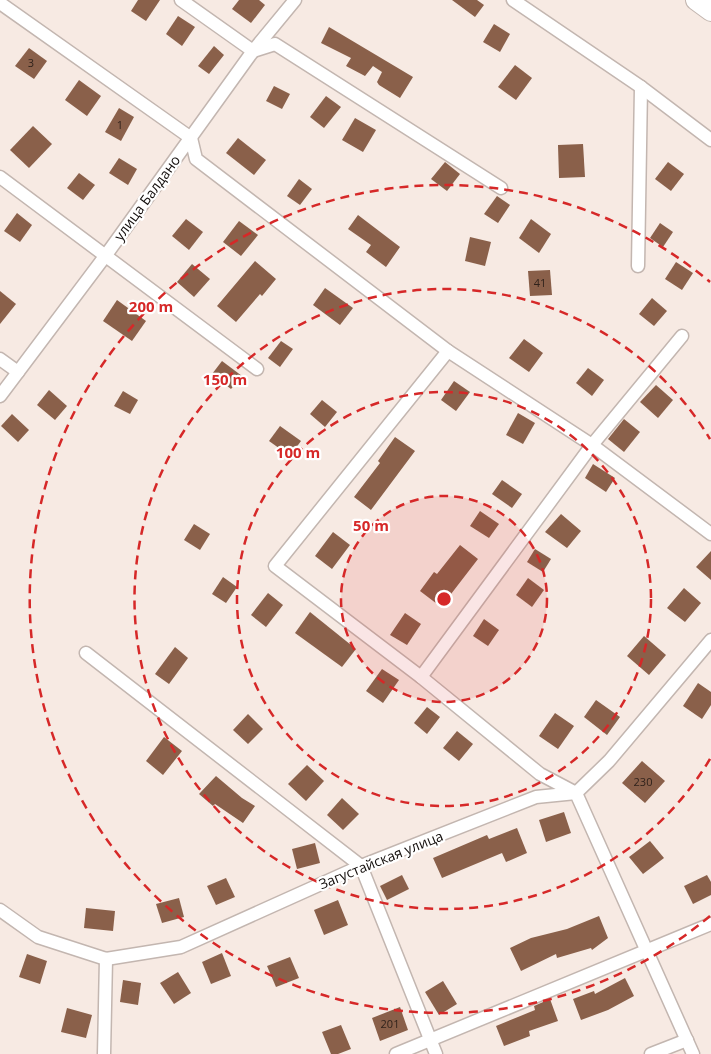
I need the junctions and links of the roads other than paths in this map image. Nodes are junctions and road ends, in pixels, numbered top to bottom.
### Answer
1 (181, 0) edge
2 (295, 0) edge
3 (513, 0) edge
4 (696, 0) edge
5 (0, 3) edge
6 (711, 11) edge
7 (253, 51) junction
8 (641, 87) junction
9 (191, 138) junction
10 (711, 140) edge
11 (0, 177) edge
12 (500, 188) dead end
13 (106, 255) junction
14 (638, 266) dead end
15 (682, 336) dead end
16 (448, 351) junction
17 (0, 359) edge
18 (257, 368) dead end
19 (18, 372) junction
20 (0, 396) edge
21 (592, 445) junction
22 (711, 534) edge
23 (711, 640) edge
24 (86, 653) dead end
25 (421, 677) junction
26 (576, 793) junction
27 (361, 866) junction
28 (0, 910) edge
29 (711, 924) edge
30 (648, 950) junction
31 (106, 959) junction
32 (430, 1039) junction
33 (687, 1040) junction
34 (104, 1054) edge
35 (396, 1054) edge
36 (436, 1054) edge
37 (651, 1054) edge
38 (693, 1054) edge

1 - 7 street
2 - 7 street, улица Балдано
3 - 8 street
4 - 6 main road
5 - 9 street
7 - 9 street, улица Балдано
7 - 12 street
8 - 10 street
8 - 14 street
9 - 13 street, улица Балдано
9 - 16 street
11 - 13 street
13 - 18 street
13 - 19 street, улица Балдано
15 - 21 street
16 - 21 street
16 - 25 street
17 - 19 street
19 - 20 street, улица Балдано
21 - 22 street
21 - 25 street
23 - 26 street
24 - 27 street
25 - 26 street
26 - 27 street, Загустайская улица
26 - 30 street
27 - 31 street, Загустайская улица
27 - 32 street
28 - 31 street, Загустайская улица
29 - 30 street
30 - 32 street
30 - 33 street
31 - 34 street
32 - 35 street
32 - 36 street
33 - 37 street
33 - 38 street

